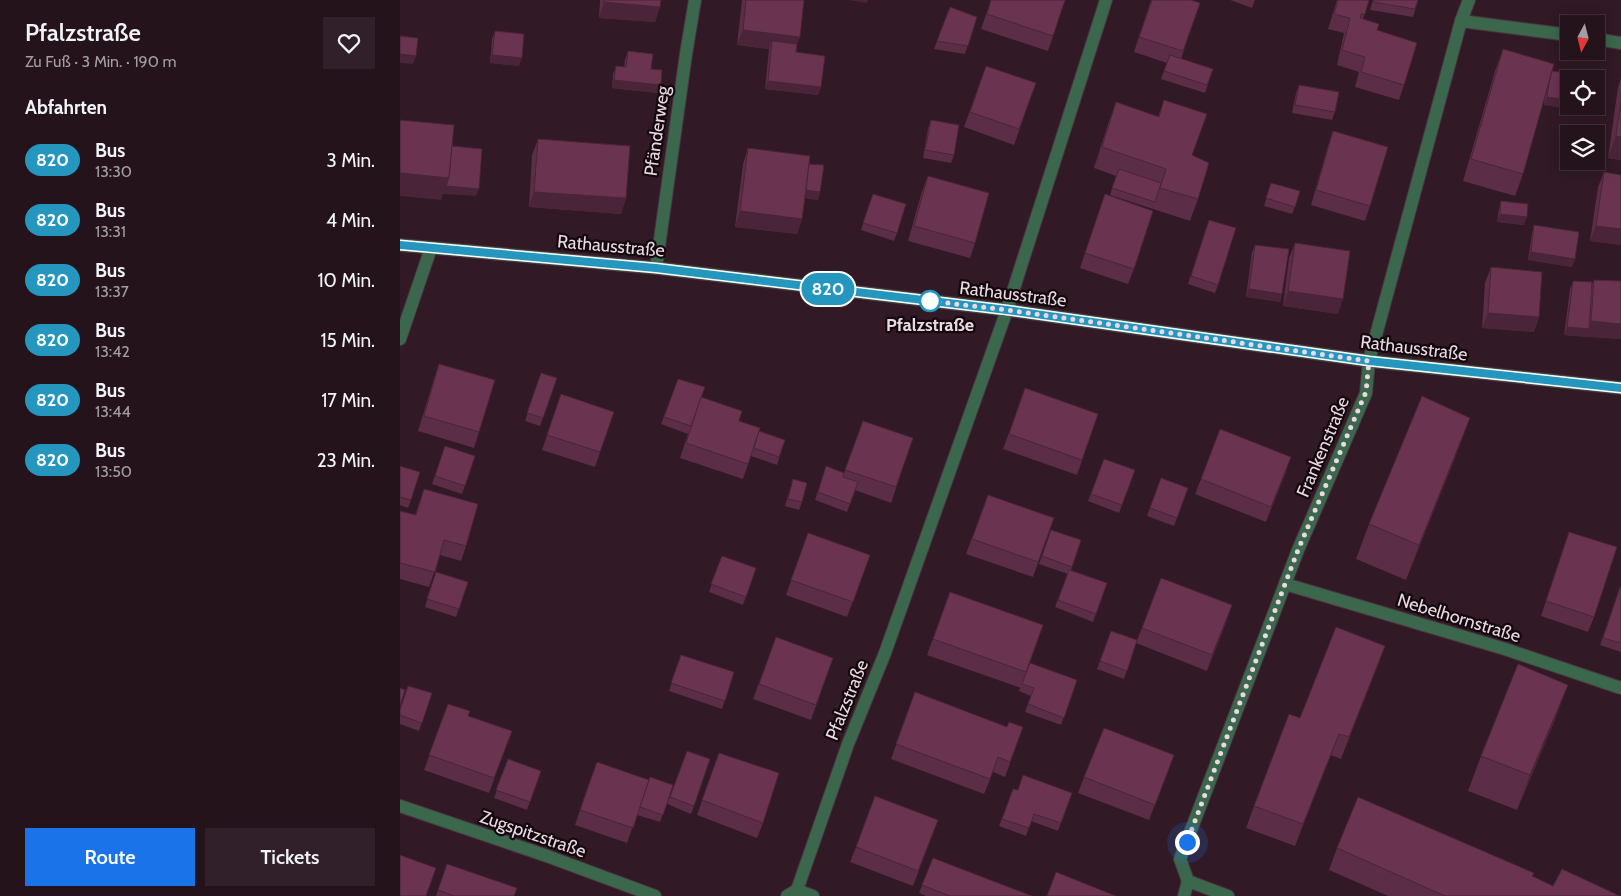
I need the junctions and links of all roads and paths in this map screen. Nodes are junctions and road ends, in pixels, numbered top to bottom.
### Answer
1 (695, 0) edge
2 (1106, 0) edge
3 (1469, 0) edge
4 (1461, 20) junction
5 (1560, 35) edge
6 (1605, 40) edge
7 (1621, 43) edge
8 (400, 245) edge
9 (431, 248) junction
10 (656, 268) junction
11 (1007, 310) junction
12 (400, 338) edge
13 (1369, 361) junction
14 (1621, 388) edge
15 (1285, 584) junction
16 (1621, 688) edge
17 (400, 806) edge
18 (1188, 881) junction
19 (792, 893) edge
20 (655, 896) edge
21 (813, 896) edge
22 (1184, 896) edge
23 (1228, 896) edge

1 - 10 street, Pfänderweg
2 - 11 street, Pfalzstraße
3 - 4 street, Frankenstraße
4 - 5 street
4 - 13 street, Frankenstraße
6 - 7 street
8 - 9 street, Rathausstraße
9 - 10 street, Rathausstraße
9 - 12 street
10 - 11 street, Rathausstraße
11 - 13 street, Rathausstraße
11 - 19 street, Pfalzstraße
13 - 14 street, Rathausstraße
13 - 15 street, Frankenstraße
15 - 16 street, Nebelhornstraße
15 - 18 street, Frankenstraße
17 - 20 street, Zugspitzstraße
18 - 22 street
18 - 23 street
19 - 21 street

